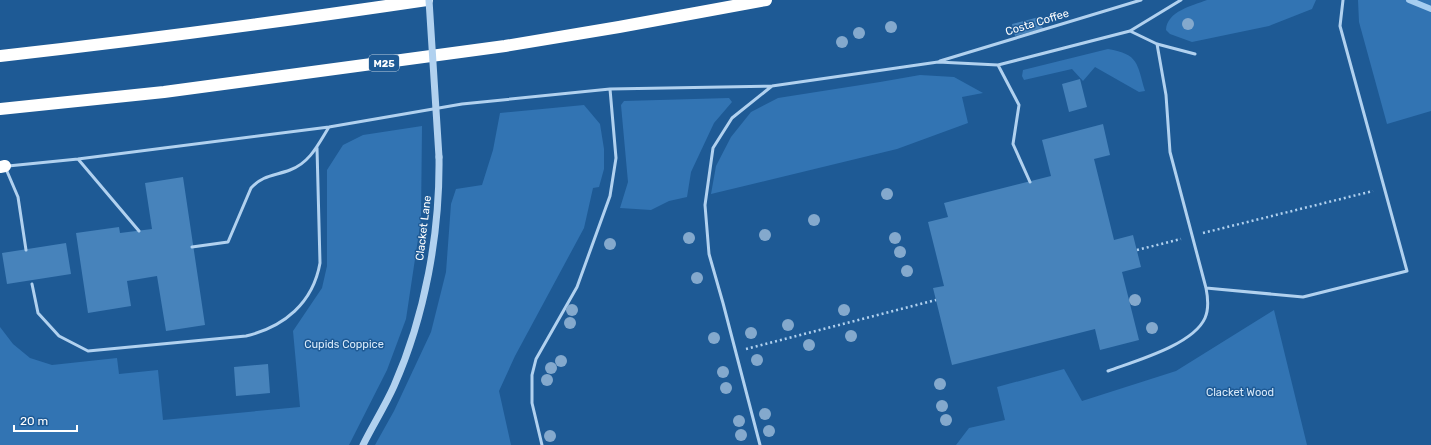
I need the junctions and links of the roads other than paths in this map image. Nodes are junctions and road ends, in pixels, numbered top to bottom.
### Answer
1 (428, 0) edge
2 (766, 0) edge
3 (1141, 0) edge
4 (1181, 0) edge
5 (1343, 0) edge
6 (1130, 31) junction
7 (1157, 44) junction
8 (1195, 54) dead end
9 (0, 56) edge
10 (938, 62) junction
11 (998, 64) junction
12 (772, 86) junction
13 (610, 89) junction
14 (0, 109) edge
15 (329, 127) junction
16 (317, 148) junction
17 (78, 159) junction
18 (3, 166) edge
19 (1030, 182) dead end
20 (139, 231) dead end
21 (192, 247) dead end
22 (26, 250) dead end
23 (32, 284) dead end
24 (1206, 288) junction
25 (1108, 371) dead end
26 (363, 445) edge
27 (542, 445) edge
28 (760, 445) edge

1 - 9 highway
1 - 26 street, Clacket Lane, bridge
2 - 14 highway, M25
3 - 10 lane, Costa Coffee
4 - 6 lane
5 - 24 lane
6 - 7 lane
6 - 11 lane
7 - 8 lane
7 - 24 lane
10 - 11 lane
10 - 12 lane
11 - 19 lane
12 - 13 lane
12 - 28 lane
13 - 15 lane
13 - 27 lane
15 - 16 lane
15 - 17 lane
16 - 21 lane
16 - 23 lane
17 - 18 lane
17 - 20 lane
18 - 22 lane
24 - 25 lane

